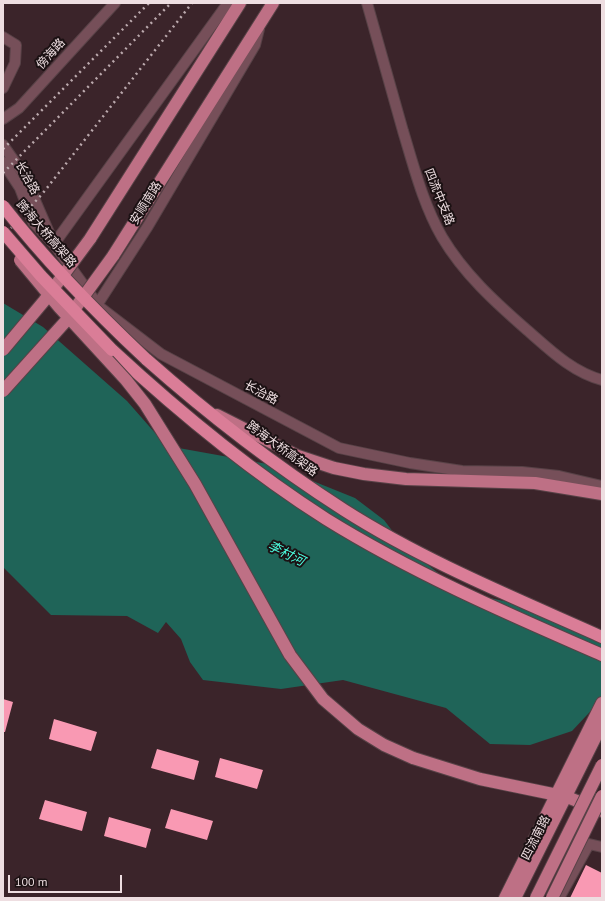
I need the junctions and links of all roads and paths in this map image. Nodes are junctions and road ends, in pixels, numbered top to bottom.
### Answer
1 (115, 3) edge
2 (228, 3) edge
3 (240, 3) edge
4 (273, 3) edge
5 (367, 3) edge
6 (262, 19) junction
7 (3, 37) edge
8 (3, 88) edge
9 (3, 119) edge
10 (3, 145) edge
11 (3, 162) edge
12 (3, 206) edge
13 (5, 235) edge
14 (54, 244) junction
15 (97, 304) junction
16 (3, 350) edge
17 (602, 380) edge
18 (3, 391) edge
19 (197, 404) junction
20 (601, 491) edge
21 (602, 637) edge
22 (602, 655) edge
23 (602, 704) edge
24 (602, 724) edge
25 (602, 765) edge
26 (570, 779) junction
27 (562, 796) junction
28 (602, 796) edge
29 (602, 811) edge
30 (602, 847) edge
31 (505, 898) edge
32 (515, 898) edge
33 (536, 898) edge
34 (552, 898) edge
35 (559, 898) edge

1 - 9 street, 傍海路
2 - 14 street
3 - 16 main road, bridge
4 - 6 main road, 安顺南路
5 - 17 street, 四流中支路
6 - 15 street
6 - 18 main road, 安顺南路, bridge
7 - 8 street
10 - 14 street
11 - 14 street, 长治路
12 - 19 highway, 跨海大桥高架路, bridge
13 - 22 highway, bridge
13 - 27 main road, bridge
14 - 15 street, 长治路
15 - 20 street, 长治路
19 - 20 main road
19 - 21 highway, 跨海大桥高架路
23 - 26 main road
24 - 26 main road
25 - 33 main road, bridge
26 - 27 main road, 四流南路
27 - 29 main road
27 - 31 main road, 四流南路
27 - 32 main road, 四流南路
28 - 34 main road, bridge
30 - 35 street

